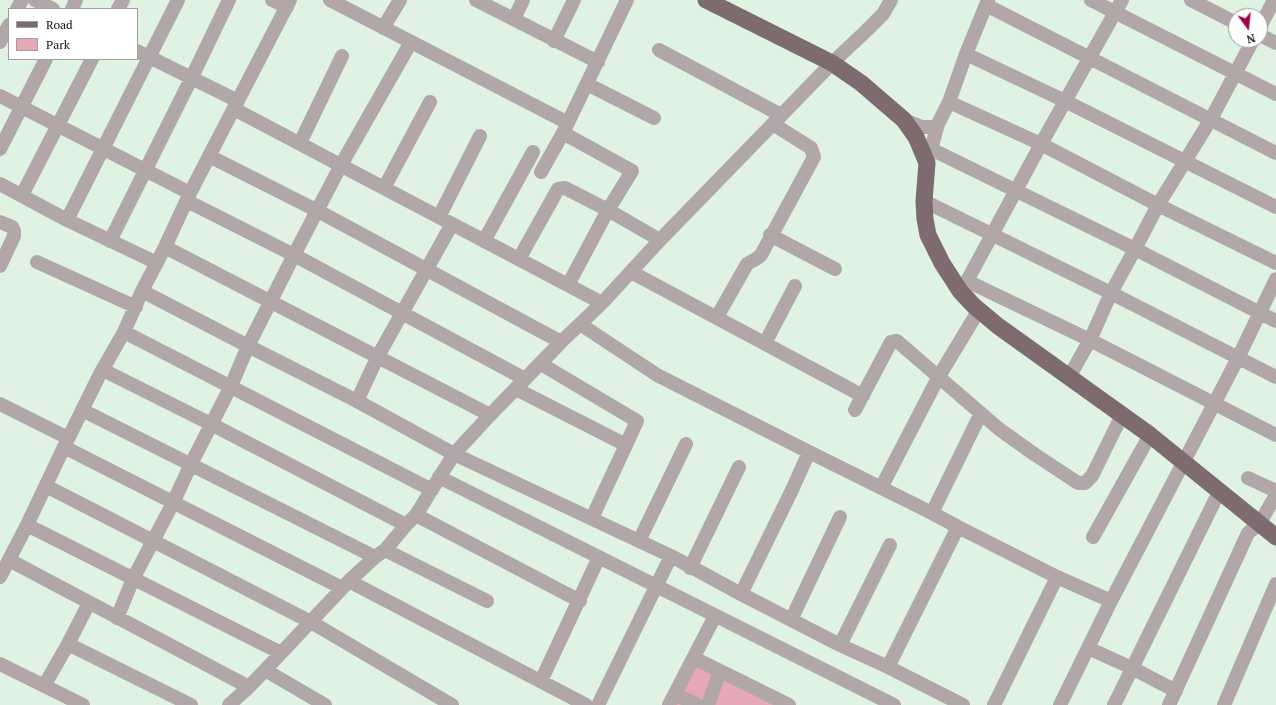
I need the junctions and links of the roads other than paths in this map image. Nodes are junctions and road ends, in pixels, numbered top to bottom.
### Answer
1 (35, 0) edge
2 (178, 0) edge
3 (229, 0) edge
4 (272, 0) edge
5 (400, 0) edge
6 (476, 0) edge
7 (523, 0) edge
8 (574, 0) edge
9 (627, 0) edge
10 (706, 0) edge
11 (891, 0) edge
12 (1091, 0) edge
13 (1192, 0) edge
14 (1274, 0) edge
15 (336, 1) edge
16 (987, 2) edge
17 (288, 3) edge
18 (1119, 6) edge
19 (51, 8) edge
20 (1268, 12) edge
21 (514, 19) junction
22 (1228, 19) edge
23 (8, 27) edge
24 (384, 28) junction
25 (554, 41) junction
26 (0, 42) edge
27 (411, 42) junction
28 (1249, 48) edge
29 (659, 50) dead end
30 (143, 54) edge
31 (966, 54) junction
32 (342, 56) dead end
33 (1090, 58) junction
34 (45, 60) edge
35 (91, 60) edge
36 (598, 62) junction
37 (832, 63) junction
38 (1236, 74) junction
39 (192, 77) junction
40 (587, 84) junction
41 (1276, 94) edge
42 (0, 96) edge
43 (1066, 101) junction
44 (430, 102) dead end
45 (949, 102) junction
46 (236, 105) junction
47 (21, 106) junction
48 (654, 118) dead end
49 (1210, 119) junction
50 (777, 120) junction
51 (904, 120) junction
52 (938, 124) junction
53 (58, 125) junction
54 (566, 128) junction
55 (480, 136) dead end
56 (300, 143) junction
57 (1041, 144) junction
58 (104, 148) junction
59 (0, 149) edge
60 (532, 152) dead end
61 (1276, 153) edge
62 (209, 156) junction
63 (929, 156) junction
64 (1184, 162) junction
65 (341, 166) junction
66 (146, 170) junction
67 (541, 172) dead end
68 (0, 184) edge
69 (384, 188) junction
70 (1016, 190) junction
71 (22, 195) junction
72 (189, 197) junction
73 (924, 201) junction
74 (1158, 205) junction
75 (1276, 207) edge
76 (608, 210) junction
77 (318, 211) junction
78 (439, 217) junction
79 (68, 220) junction
80 (0, 222) edge
81 (452, 224) junction
82 (770, 235) junction
83 (992, 235) junction
84 (660, 240) junction
85 (110, 241) junction
86 (484, 241) junction
87 (165, 247) junction
88 (1135, 249) junction
89 (294, 255) junction
90 (519, 260) junction
91 (37, 262) dead end
92 (157, 263) junction
93 (1276, 263) edge
94 (0, 266) edge
95 (835, 269) dead end
96 (426, 270) junction
97 (631, 272) junction
98 (1276, 279) edge
99 (568, 285) junction
100 (795, 286) dead end
101 (964, 286) junction
102 (142, 291) junction
103 (1111, 293) junction
104 (271, 302) junction
105 (602, 303) junction
106 (136, 307) junction
107 (979, 310) junction
108 (1259, 312) junction
109 (402, 313) junction
110 (717, 317) junction
111 (1276, 321) edge
112 (580, 324) junction
113 (124, 332) junction
114 (1090, 340) junction
115 (561, 342) junction
116 (765, 343) junction
117 (248, 346) junction
118 (378, 356) junction
119 (1238, 358) junction
120 (541, 364) junction
121 (103, 370) junction
122 (939, 376) junction
123 (1069, 377) junction
124 (1276, 377) edge
125 (520, 384) junction
126 (231, 386) junction
127 (863, 396) junction
128 (358, 401) junction
129 (1214, 402) junction
130 (0, 404) edge
131 (82, 410) junction
132 (855, 410) dead end
133 (981, 413) junction
134 (490, 415) junction
135 (1122, 415) junction
136 (211, 424) junction
137 (1150, 435) junction
138 (1276, 435) edge
139 (66, 443) junction
140 (686, 444) dead end
141 (626, 445) junction
142 (809, 452) junction
143 (454, 454) junction
144 (1183, 462) junction
145 (191, 464) junction
146 (739, 467) dead end
147 (439, 477) junction
148 (1248, 478) dead end
149 (46, 486) junction
150 (881, 488) junction
151 (432, 490) junction
152 (1276, 491) edge
153 (1219, 492) junction
154 (1276, 495) edge
155 (174, 503) junction
156 (932, 513) junction
157 (416, 515) junction
158 (840, 517) dead end
159 (592, 518) junction
160 (28, 524) junction
161 (1259, 524) junction
162 (406, 525) junction
163 (958, 527) junction
164 (1276, 537) edge
165 (1093, 538) dead end
166 (153, 540) junction
167 (639, 541) junction
168 (890, 546) dead end
169 (7, 554) edge
170 (380, 554) junction
171 (670, 556) junction
172 (599, 557) junction
173 (690, 568) junction
174 (0, 577) edge
175 (1057, 577) junction
176 (133, 579) junction
177 (1276, 584) edge
178 (346, 585) junction
179 (656, 586) junction
180 (740, 594) junction
181 (487, 601) dead end
182 (580, 601) junction
183 (1111, 601) junction
184 (89, 603) junction
185 (715, 616) junction
186 (117, 618) junction
187 (791, 620) junction
188 (311, 622) junction
189 (68, 644) junction
190 (840, 645) junction
191 (1088, 648) junction
192 (281, 653) junction
193 (694, 658) junction
194 (0, 664) edge
195 (888, 667) junction
196 (1132, 668) junction
197 (265, 670) junction
198 (720, 671) junction
199 (541, 681) junction
200 (44, 686) junction
201 (249, 686) junction
202 (1176, 691) junction
203 (672, 699) edge
204 (317, 703) edge
205 (83, 705) edge
206 (191, 705) edge
207 (229, 705) edge
208 (452, 705) edge
209 (586, 705) edge
210 (598, 705) edge
211 (697, 705) edge
212 (708, 705) edge
213 (788, 705) edge
214 (894, 705) edge
215 (963, 705) edge
216 (994, 705) edge
217 (1060, 705) edge
218 (1114, 705) edge
219 (1169, 705) edge
220 (1224, 705) edge

1 - 19 street
2 - 30 street
3 - 39 street
4 - 17 street
5 - 24 street
6 - 21 street
7 - 21 street
8 - 25 street
9 - 36 street
10 - 37 main road
11 - 37 street
12 - 18 street
13 - 22 street
14 - 20 street
15 - 24 street
16 - 31 street
16 - 33 street
17 - 46 street
18 - 33 street
18 - 38 street
21 - 25 street
23 - 26 street
24 - 27 street
25 - 36 street
27 - 54 street
27 - 65 street
28 - 38 street
29 - 50 street
30 - 39 street
30 - 58 street
31 - 43 street
31 - 45 street
32 - 56 street
33 - 43 street
33 - 49 street
34 - 47 street
35 - 53 street
36 - 40 street
37 - 50 street
37 - 51 main road
38 - 41 street
38 - 49 street
39 - 46 street
39 - 66 street
40 - 48 street
40 - 54 street
42 - 47 street
43 - 57 street
43 - 64 street
44 - 69 street
45 - 52 street
45 - 57 street
46 - 56 street
46 - 62 street
47 - 53 street
47 - 59 street
49 - 61 street
49 - 64 street
50 - 82 street
50 - 84 street
51 - 52 street
51 - 63 main road
52 - 63 street
53 - 58 street
53 - 71 street
54 - 67 street
54 - 76 street
55 - 78 street
56 - 65 street
57 - 70 street
57 - 74 street
58 - 66 street
58 - 79 street
60 - 86 street
62 - 72 street
62 - 77 street
63 - 70 street
63 - 73 main road
64 - 74 street
64 - 75 street
65 - 69 street
65 - 77 street
66 - 72 street
66 - 85 street
68 - 71 street
69 - 78 street
70 - 83 street
70 - 88 street
71 - 79 street
72 - 87 street
72 - 89 street
73 - 83 street
73 - 101 main road
74 - 88 street
74 - 93 street
76 - 84 street
76 - 90 street
76 - 99 street
77 - 89 street
77 - 96 street
78 - 81 street
79 - 85 street
80 - 94 street
81 - 86 street
81 - 96 street
82 - 95 street
82 - 110 street
83 - 101 street
83 - 103 street
84 - 97 street
85 - 92 street
86 - 90 street
87 - 92 street
87 - 104 street
88 - 103 street
88 - 108 street
89 - 104 street
89 - 109 street
90 - 99 street
91 - 106 street
92 - 102 street
96 - 109 street
96 - 115 street
97 - 105 street
97 - 110 street
98 - 108 street
99 - 105 street
100 - 116 street
101 - 107 main road
101 - 114 street
102 - 106 street
102 - 117 street
103 - 114 street
103 - 119 street
104 - 117 street
104 - 118 street
105 - 112 street
106 - 113 street
107 - 122 street
107 - 123 main road
108 - 111 street
108 - 119 street
109 - 118 street
109 - 125 street
110 - 116 street
112 - 115 street
112 - 142 street
113 - 121 street
113 - 126 street
114 - 123 street
114 - 129 street
115 - 120 street
116 - 127 street
117 - 126 street
117 - 128 street
118 - 128 street
118 - 134 street
119 - 124 street
119 - 129 street
120 - 125 street
120 - 141 street
121 - 131 street
121 - 136 street
122 - 127 street
122 - 133 street
122 - 150 street
123 - 135 main road
125 - 134 street
125 - 141 street
126 - 136 street
126 - 151 street
127 - 132 street
128 - 143 street
129 - 138 street
129 - 144 street
130 - 139 street
131 - 139 street
131 - 145 street
133 - 135 street
133 - 156 street
134 - 143 street
135 - 137 main road
136 - 145 street
136 - 162 street
137 - 144 main road
137 - 165 street
139 - 149 street
139 - 155 street
140 - 167 street
141 - 159 street
142 - 150 street
142 - 180 street
143 - 147 street
143 - 159 street
144 - 153 main road
144 - 183 street
145 - 155 street
145 - 170 street
146 - 173 street
147 - 151 street
147 - 172 street
148 - 152 street
149 - 160 street
149 - 166 street
150 - 156 street
151 - 157 street
153 - 161 main road
153 - 196 street
154 - 161 street
155 - 166 street
155 - 178 street
156 - 163 street
157 - 162 street
157 - 182 street
158 - 187 street
159 - 167 street
160 - 169 street
160 - 176 street
161 - 164 main road
161 - 202 street
162 - 170 street
163 - 175 street
163 - 195 street
166 - 176 street
166 - 188 street
167 - 171 street
168 - 190 street
169 - 174 street
169 - 184 street
170 - 178 street
170 - 181 street
171 - 173 street
171 - 179 street
172 - 179 street
172 - 182 street
173 - 180 street
175 - 183 street
175 - 216 street
176 - 186 street
176 - 192 street
177 - 220 street
178 - 188 street
178 - 199 street
179 - 185 street
179 - 210 street
180 - 187 street
182 - 199 street
183 - 191 street
184 - 186 street
184 - 189 street
185 - 193 street
185 - 214 street
186 - 201 street
187 - 190 street
188 - 192 street
188 - 208 street
189 - 200 street
189 - 206 street
190 - 195 street
191 - 196 street
191 - 217 street
192 - 197 street
193 - 198 street
193 - 203 street
194 - 200 street
195 - 215 street
196 - 202 street
196 - 218 street
197 - 201 street
197 - 204 street
198 - 212 street
198 - 213 street
199 - 209 street
200 - 205 street
201 - 207 street
202 - 219 street
203 - 211 street

